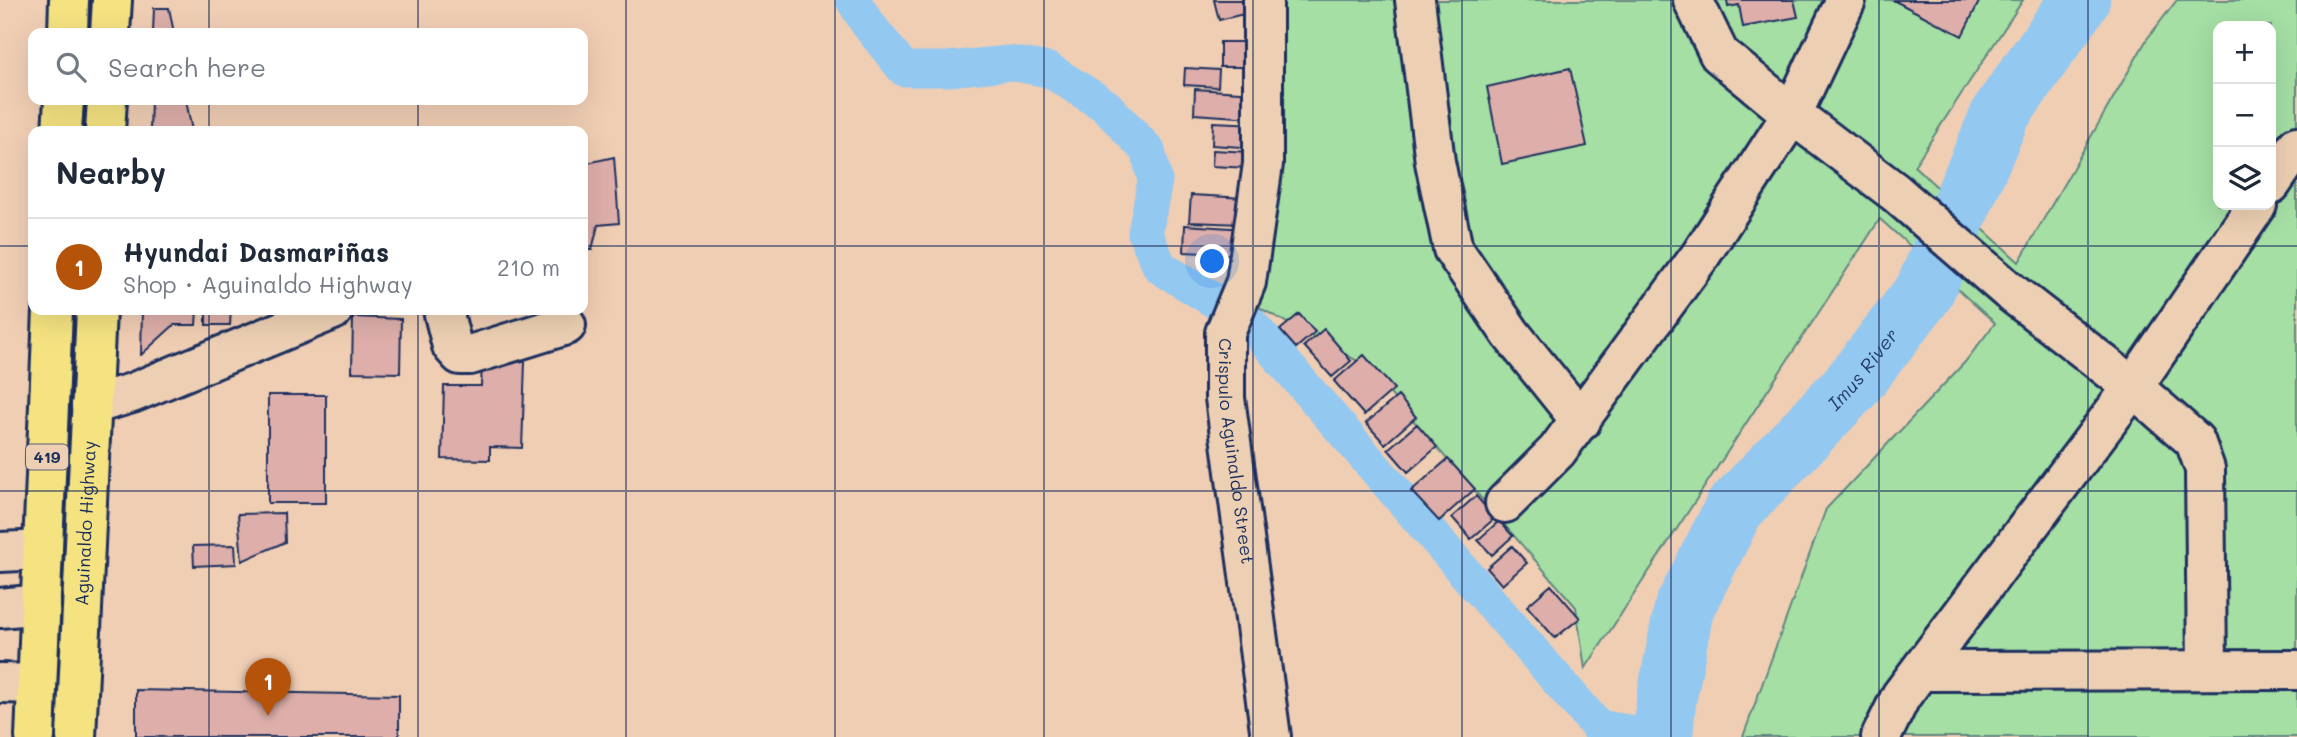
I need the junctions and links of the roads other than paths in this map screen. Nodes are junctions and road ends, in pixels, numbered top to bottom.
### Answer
1 (69, 0) edge
2 (112, 0) edge
3 (1263, 0) edge
4 (1415, 0) edge
5 (1693, 0) edge
6 (1846, 0) edge
7 (68, 28) edge
8 (110, 28) edge
9 (64, 105) edge
10 (107, 105) edge
11 (1792, 114) junction
12 (62, 126) edge
13 (105, 126) edge
14 (2297, 146) edge
15 (2276, 177) edge
16 (2254, 210) edge
17 (53, 315) edge
18 (96, 315) edge
19 (321, 315) edge
20 (444, 315) edge
21 (566, 325) dead end
22 (2133, 387) junction
23 (91, 405) junction
24 (1581, 421) junction
25 (1506, 503) dead end
26 (43, 550) junction
27 (85, 551) junction
28 (0, 552) edge
29 (41, 604) junction
30 (83, 605) junction
31 (0, 608) edge
32 (2207, 670) junction
33 (2297, 670) edge
34 (1921, 671) junction
35 (19, 683) edge
36 (34, 737) edge
37 (76, 737) edge
38 (1272, 737) edge
39 (1881, 737) edge

1 - 7 highway
2 - 8 highway
3 - 38 street, Crispulo Aguinaldo Street
4 - 24 street
5 - 11 street
6 - 11 street
9 - 12 highway
10 - 13 highway
11 - 22 street
11 - 24 street
14 - 15 street
16 - 22 street
17 - 26 highway, 419
18 - 23 highway, Aguinaldo Highway / 419
19 - 23 street
20 - 21 street
22 - 32 street
22 - 34 street
23 - 27 highway, Aguinaldo Highway / 419
24 - 25 street
26 - 27 highway
26 - 28 street
26 - 29 highway, 419
27 - 30 highway, Aguinaldo Highway / 419
29 - 30 highway
29 - 31 street
29 - 35 highway, 419
30 - 37 highway, Aguinaldo Highway / 419
32 - 33 street
32 - 34 street
34 - 39 street
35 - 36 highway, 419

